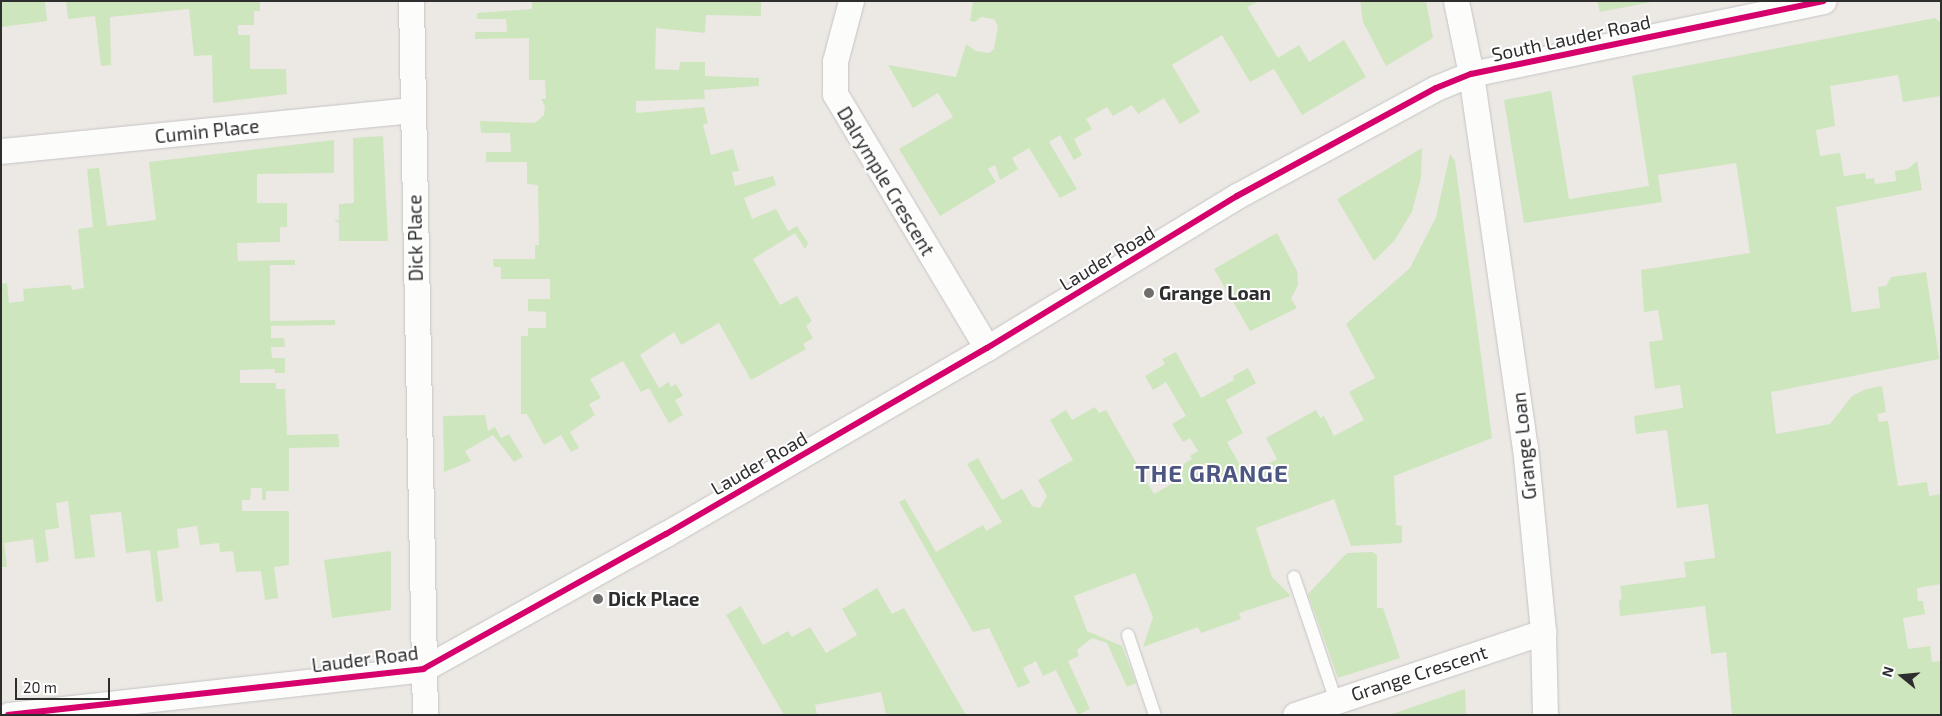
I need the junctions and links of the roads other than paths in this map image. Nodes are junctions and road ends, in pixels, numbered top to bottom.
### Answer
1 (411, 1) edge
2 (851, 1) edge
3 (1456, 1) edge
4 (1824, 1) edge
5 (1470, 74) junction
6 (412, 110) junction
7 (1, 151) edge
8 (987, 348) junction
9 (1294, 577) dead end
10 (1543, 632) junction
11 (1128, 635) dead end
12 (423, 669) junction
13 (1336, 700) junction
14 (8, 715) edge
15 (425, 715) edge
16 (1155, 715) edge
17 (1295, 715) edge
18 (1545, 715) edge

1 - 6 street, Dick Place
2 - 8 street, Dalrymple Crescent
3 - 5 street, Grange Loan
4 - 5 street, South Lauder Road
5 - 8 street, Lauder Road
5 - 10 street, Grange Loan
6 - 7 street, Cumin Place
6 - 12 street, Dick Place
8 - 12 street, Lauder Road
9 - 13 lane
10 - 13 street, Grange Crescent
10 - 18 street, Grange Loan
11 - 16 lane
12 - 14 street, Lauder Road
12 - 15 street, Dick Place
13 - 17 street, Grange Crescent

